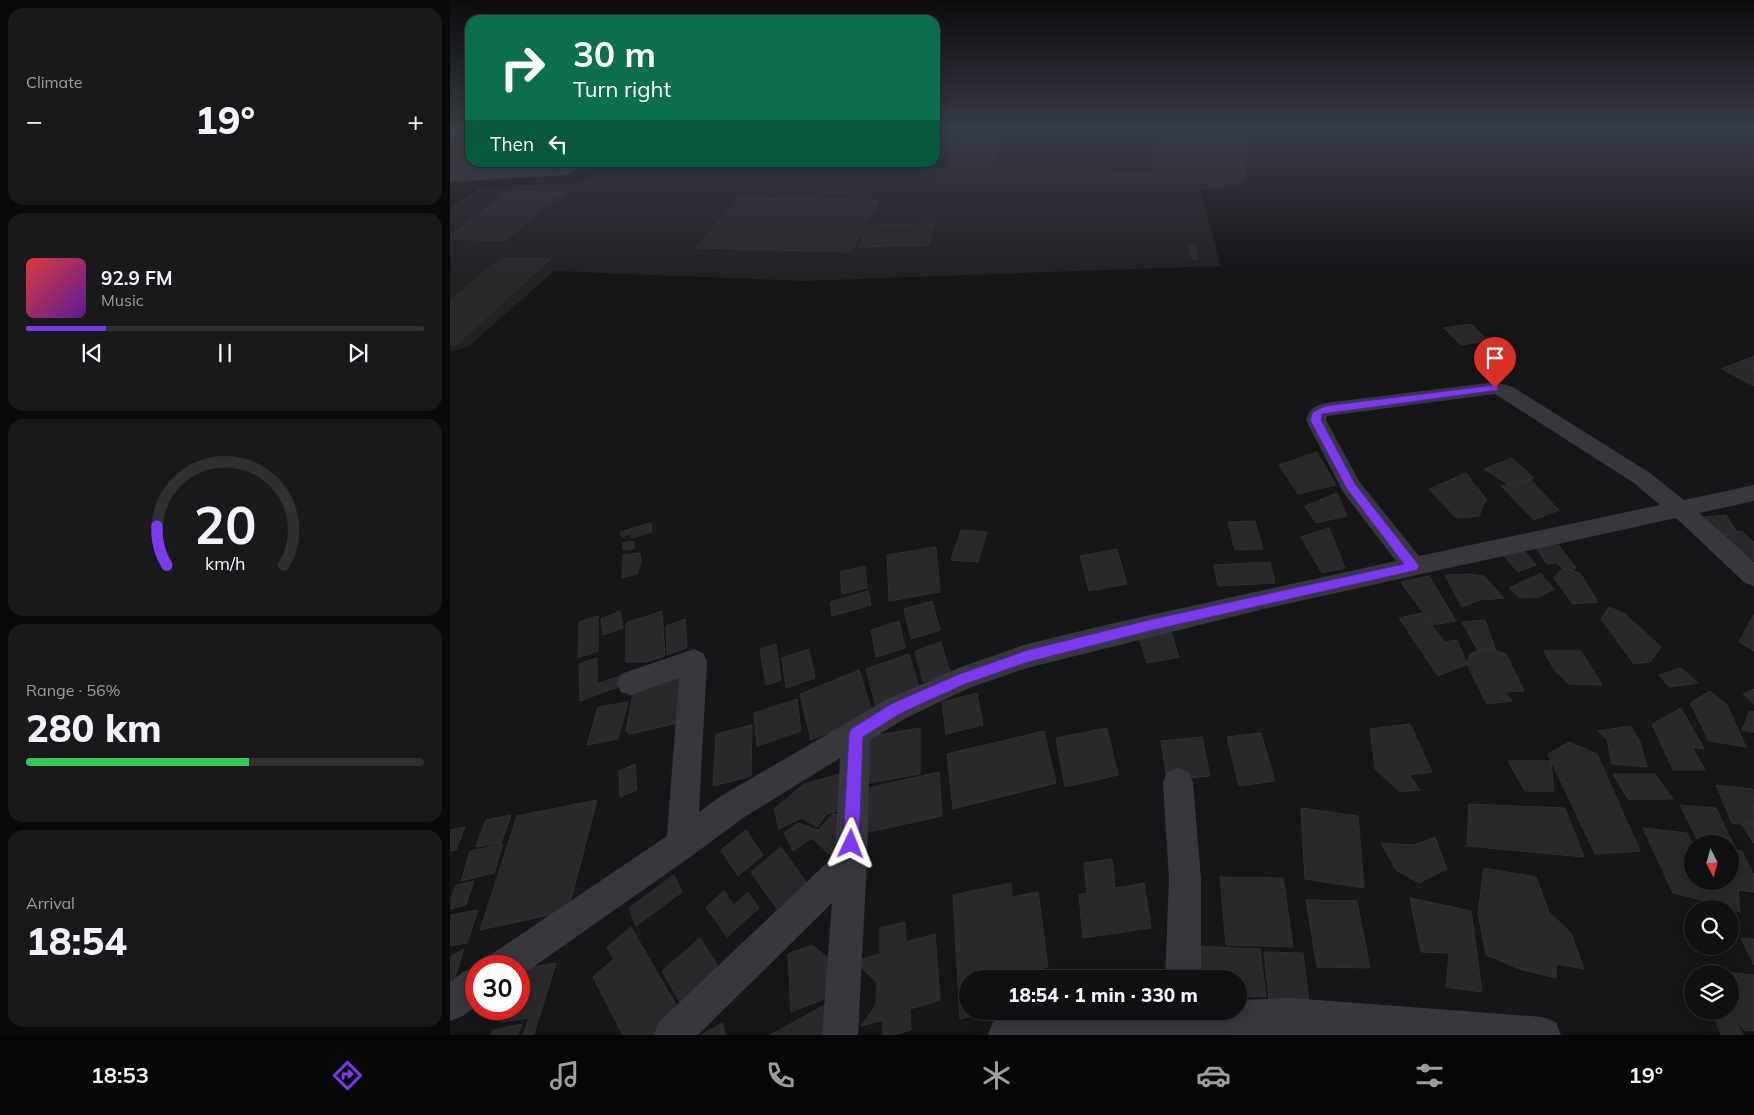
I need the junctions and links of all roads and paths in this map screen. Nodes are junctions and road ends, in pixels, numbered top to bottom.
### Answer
1 (1754, 493) edge
2 (1680, 508) junction
3 (1413, 566) junction
4 (1754, 576) edge
5 (631, 683) dead end
6 (856, 734) junction
7 (1178, 783) dead end
8 (682, 844) junction
9 (850, 862) junction
10 (520, 955) edge
11 (1183, 970) edge
12 (465, 993) edge
13 (450, 1003) edge
14 (1247, 1016) edge
15 (1136, 1020) edge
16 (672, 1035) edge
17 (840, 1035) edge
18 (1006, 1035) edge
19 (1543, 1035) edge

1 - 2 street
2 - 3 street
2 - 3 street
2 - 4 street
3 - 6 street
5 - 8 street
6 - 8 street
6 - 9 street
7 - 11 street
8 - 10 street
9 - 16 street
9 - 17 street
12 - 13 street
14 - 19 street
15 - 18 street

